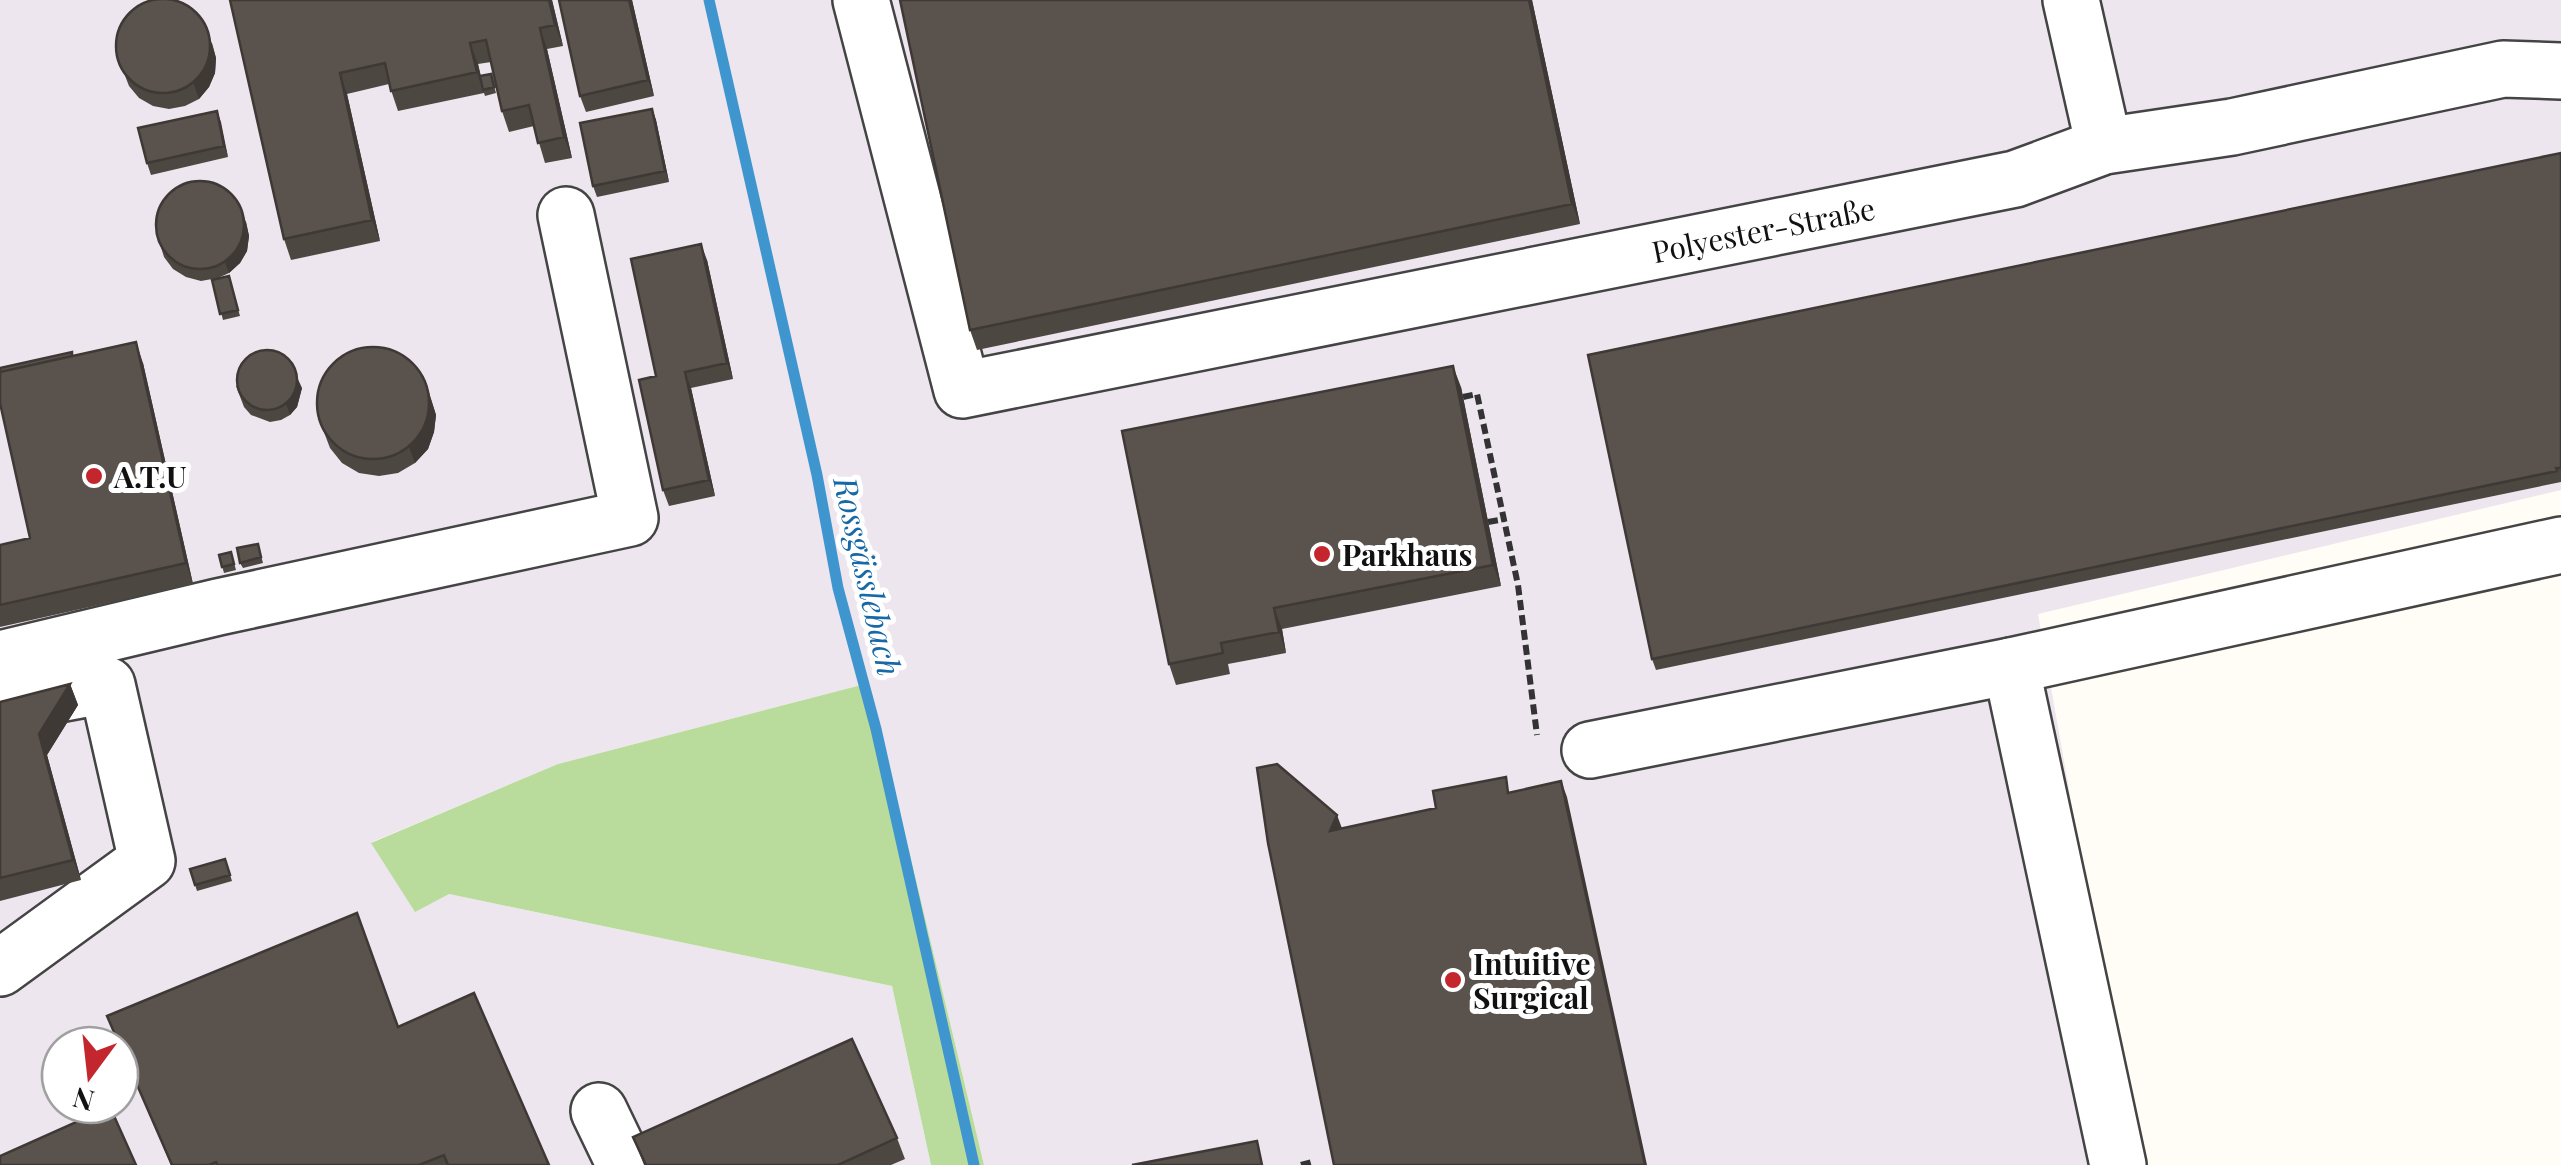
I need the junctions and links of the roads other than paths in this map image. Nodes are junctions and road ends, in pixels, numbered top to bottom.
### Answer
1 (861, 0) edge
2 (2071, 0) edge
3 (2561, 71) edge
4 (2104, 146) junction
5 (566, 215) dead end
6 (2561, 546) edge
7 (0, 658) edge
8 (2011, 666) junction
9 (0, 705) edge
10 (1590, 750) dead end
11 (0, 968) edge
12 (599, 1111) dead end
13 (624, 1165) edge
14 (2118, 1165) edge

1 - 4 street, Polyester-Straße
2 - 4 street
3 - 4 street, Polyester-Straße
5 - 7 street
6 - 8 street
8 - 10 street
8 - 14 street
9 - 11 street
12 - 13 street

